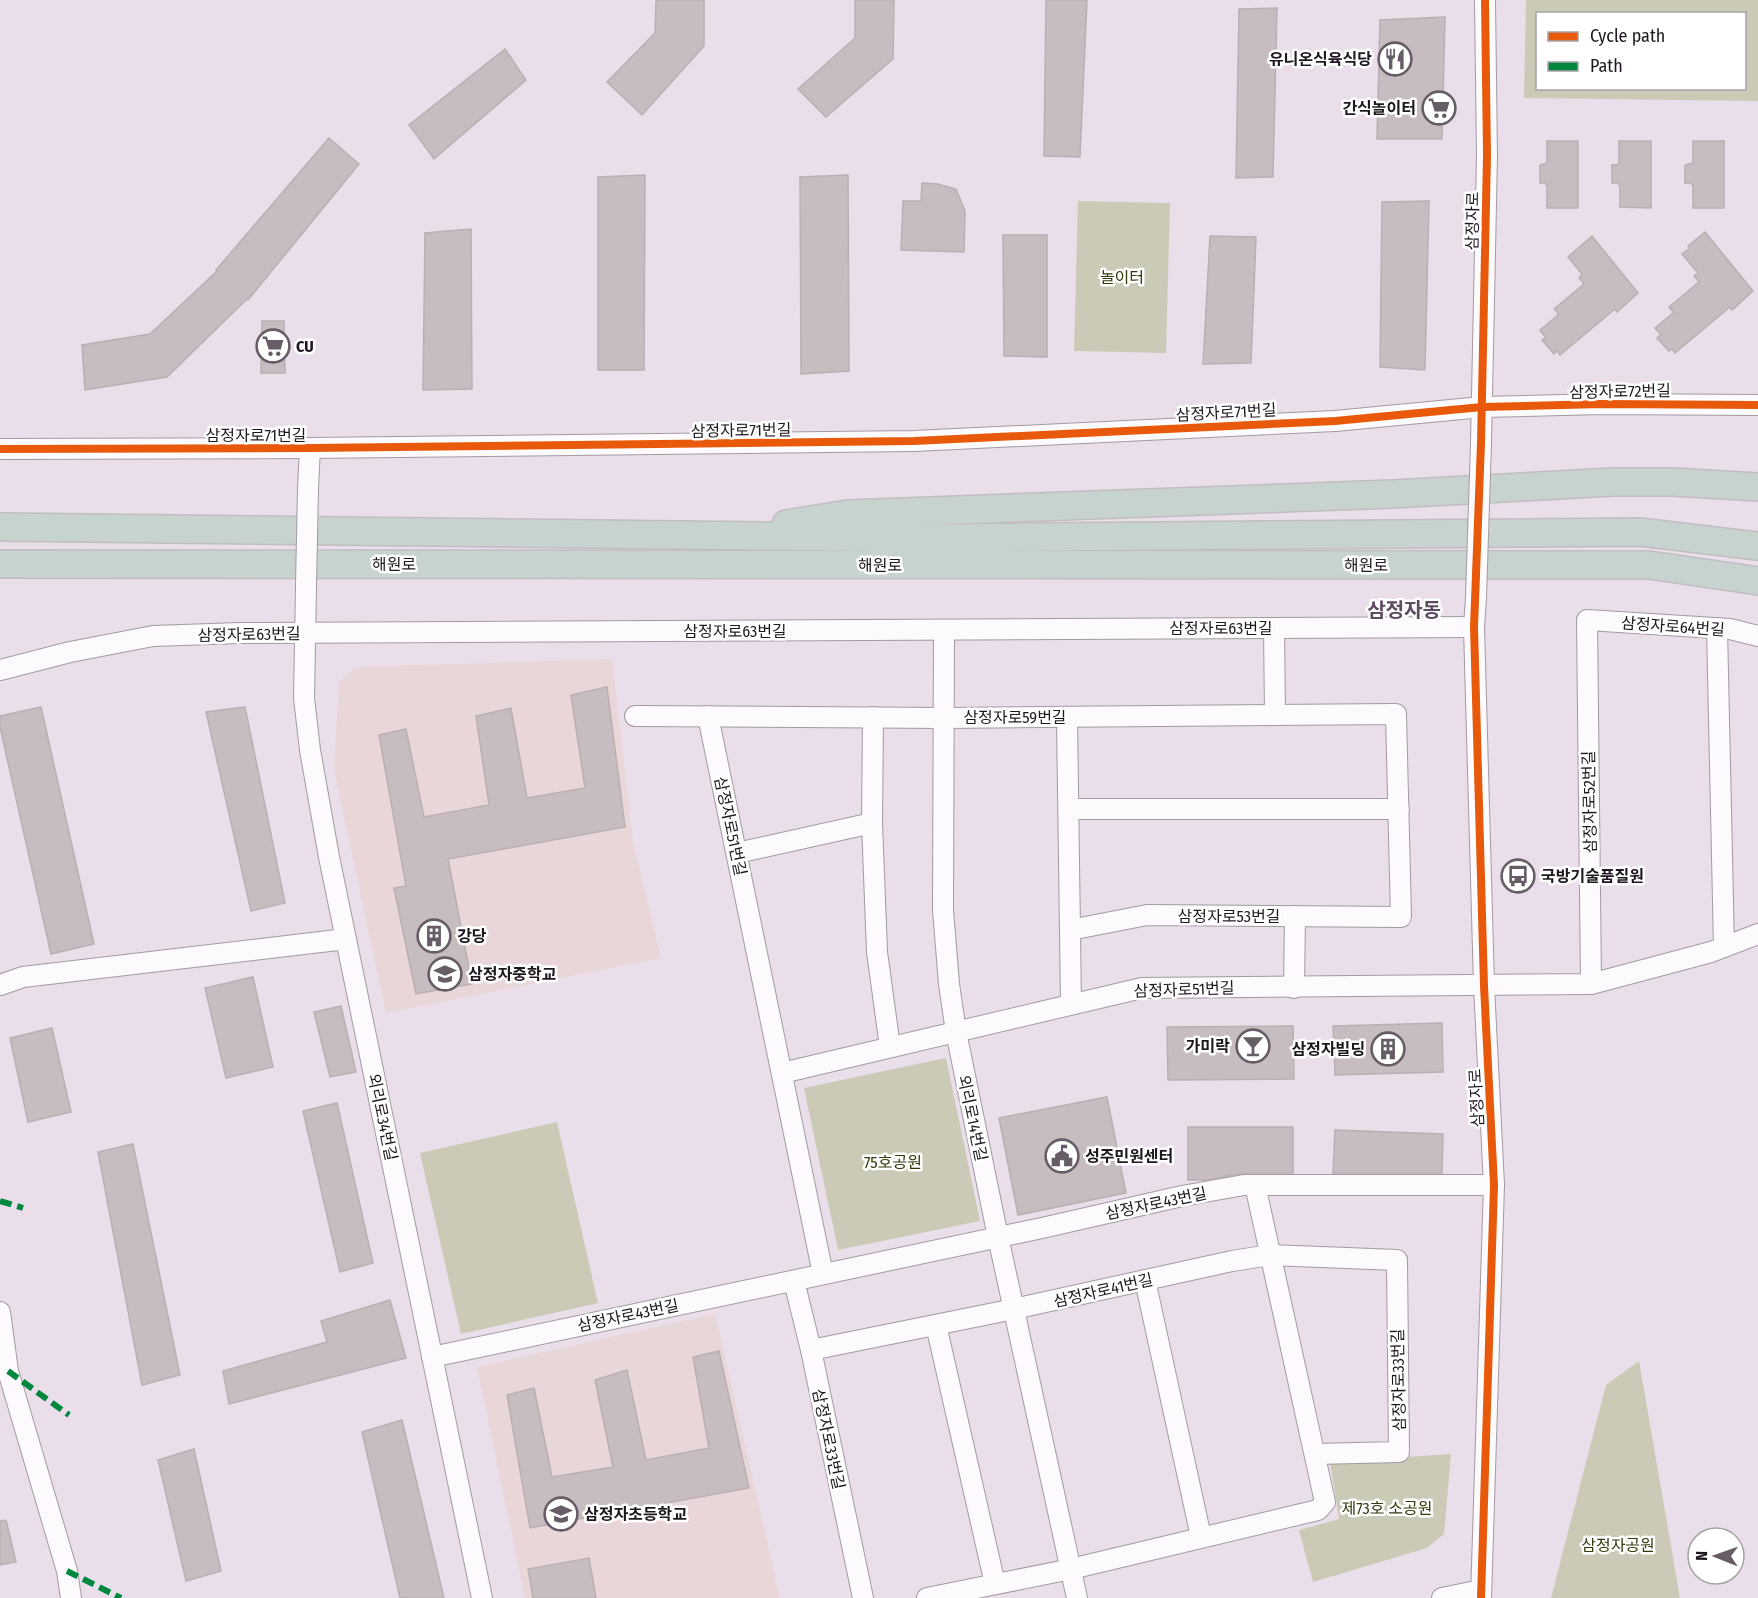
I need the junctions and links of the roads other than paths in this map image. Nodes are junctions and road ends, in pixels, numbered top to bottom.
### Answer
1 (1485, 0) edge
2 (1758, 405) edge
3 (1482, 407) junction
4 (310, 448) junction
5 (0, 449) edge
6 (1758, 487) edge
7 (0, 527) edge
8 (712, 536) junction
9 (1758, 546) edge
10 (0, 564) edge
11 (1758, 581) edge
12 (1587, 620) joint
13 (1474, 627) junction
14 (1274, 628) junction
15 (1717, 628) junction
16 (944, 630) junction
17 (305, 633) junction
18 (1758, 636) edge
19 (0, 670) edge
20 (1396, 714) joint
21 (1275, 715) junction
22 (634, 716) dead end
23 (708, 716) junction
24 (873, 717) junction
25 (1067, 717) junction
26 (944, 718) junction
27 (1399, 808) junction
28 (1069, 809) junction
29 (872, 823) junction
30 (737, 853) junction
31 (1295, 916) junction
32 (1070, 930) junction
33 (1758, 934) edge
34 (346, 939) junction
35 (1724, 947) junction
36 (1591, 984) junction
37 (0, 985) edge
38 (1484, 986) junction
39 (1294, 988) junction
40 (1071, 1004) junction
41 (956, 1032) junction
42 (890, 1047) junction
43 (782, 1074) junction
44 (1255, 1185) junction
45 (1494, 1185) junction
46 (998, 1237) junction
47 (1270, 1255) junction
48 (1397, 1260) joint
49 (824, 1274) junction
50 (1145, 1280) junction
51 (794, 1281) junction
52 (1014, 1310) junction
53 (0, 1312) edge
54 (936, 1325) junction
55 (811, 1350) junction
56 (432, 1357) junction
57 (1315, 1454) junction
58 (1201, 1538) junction
59 (1071, 1569) junction
60 (995, 1584) junction
61 (1481, 1594) edge
62 (71, 1598) edge
63 (482, 1598) edge
64 (863, 1598) edge
65 (927, 1598) edge
66 (1077, 1598) edge
67 (1442, 1598) edge

1 - 3 street, 삼정자로
2 - 3 street, 삼정자로72번길
3 - 4 street, 삼정자로71번길
3 - 13 street, 삼정자로, bridge
4 - 5 street, 삼정자로71번길
4 - 17 street, 외리로34번길, bridge
6 - 8 highway
7 - 8 highway, 해원로
8 - 9 highway, 해원로
10 - 11 highway, 해원로
12 - 15 street, 삼정자로64번길
12 - 36 street, 삼정자로52번길
13 - 14 street, 삼정자로63번길
13 - 38 street, 삼정자로
14 - 16 street, 삼정자로63번길
14 - 21 street
15 - 18 street, 삼정자로64번길
15 - 35 street
16 - 17 street, 삼정자로63번길
16 - 26 street, 외리로14번길
17 - 19 street, 삼정자로63번길
17 - 34 street, 외리로34번길
20 - 21 street, 삼정자로59번길
20 - 27 street, 삼정자로53번길
21 - 25 street, 삼정자로59번길
22 - 23 street, 삼정자로59번길
23 - 24 street, 삼정자로59번길
23 - 30 street, 삼정자로51번길
24 - 26 street, 삼정자로59번길
24 - 29 street
25 - 26 street, 삼정자로59번길
25 - 28 street
26 - 41 street, 외리로14번길
27 - 28 street
27 - 31 street, 삼정자로53번길
28 - 32 street
29 - 30 street
29 - 42 street
30 - 43 street, 삼정자로51번길
31 - 32 street, 삼정자로53번길
31 - 39 street
32 - 40 street
33 - 35 street
34 - 37 street
34 - 56 street, 외리로34번길
35 - 36 street
36 - 38 street
38 - 39 street, 삼정자로51번길
38 - 45 street, 삼정자로
39 - 40 street, 삼정자로51번길
40 - 41 street, 삼정자로51번길
41 - 42 street, 삼정자로51번길
41 - 46 street, 외리로14번길
42 - 43 street, 삼정자로51번길
43 - 49 street
44 - 45 street, 삼정자로43번길
44 - 46 street, 삼정자로43번길
44 - 47 street
45 - 61 street, 삼정자로
46 - 49 street, 삼정자로43번길
46 - 52 street, 외리로14번길
47 - 48 street, 삼정자로41번길
47 - 50 street, 삼정자로41번길
47 - 57 street
48 - 57 street, 삼정자로33번길
49 - 51 street, 삼정자로43번길
50 - 52 street, 삼정자로41번길
50 - 58 street
51 - 55 street, 삼정자로33번길
51 - 56 street, 삼정자로43번길
52 - 54 street, 삼정자로41번길
52 - 59 street, 외리로14번길
53 - 62 street
54 - 55 street, 삼정자로41번길
54 - 60 street
55 - 64 street, 삼정자로33번길
56 - 63 street, 외리로34번길
57 - 58 street
58 - 59 street
59 - 60 street
59 - 66 street, 외리로14번길
60 - 65 street
61 - 67 street

